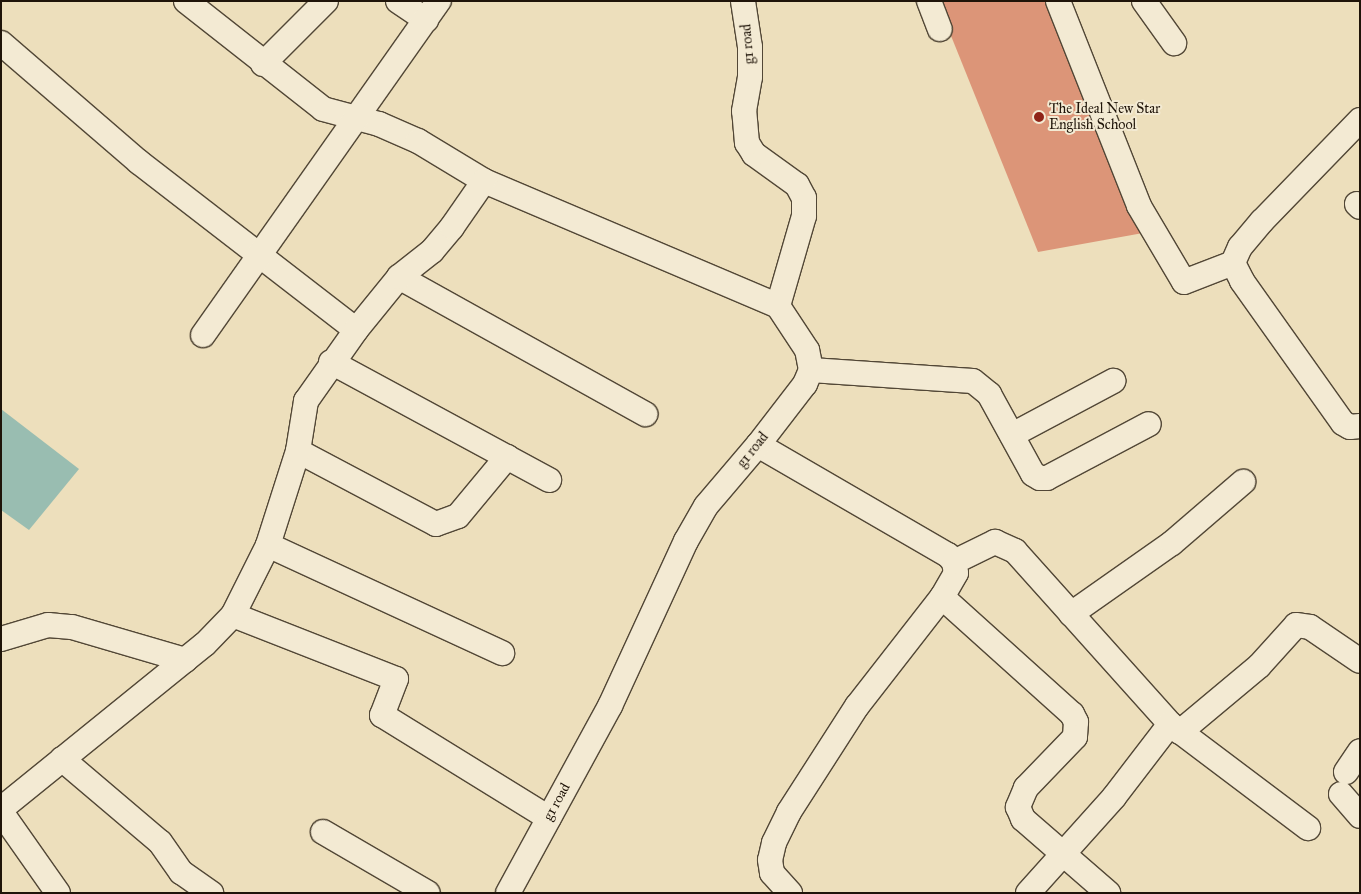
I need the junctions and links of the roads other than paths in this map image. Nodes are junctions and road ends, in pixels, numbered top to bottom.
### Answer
1 (186, 1) edge
2 (326, 1) edge
3 (398, 1) edge
4 (439, 1) edge
5 (743, 1) edge
6 (929, 1) edge
7 (1058, 1) edge
8 (1144, 1) edge
9 (426, 20) junction
10 (940, 29) dead end
11 (1, 43) edge
12 (1174, 43) dead end
13 (263, 64) junction
14 (357, 119) junction
15 (1360, 120) edge
16 (484, 180) junction
17 (261, 257) junction
18 (1234, 262) junction
19 (399, 277) junction
20 (778, 306) junction
21 (356, 330) junction
22 (203, 335) dead end
23 (332, 362) junction
24 (811, 370) junction
25 (1113, 381) dead end
26 (645, 414) dead end
27 (1149, 424) dead end
28 (1360, 426) edge
29 (1012, 435) junction
30 (758, 444) junction
31 (298, 451) junction
32 (507, 458) junction
33 (549, 480) dead end
34 (1243, 482) dead end
35 (268, 545) junction
36 (954, 562) junction
37 (942, 597) junction
38 (233, 614) junction
39 (1071, 614) junction
40 (1, 639) edge
41 (502, 653) dead end
42 (185, 660) junction
43 (1360, 661) edge
44 (1175, 728) junction
45 (1360, 751) edge
46 (62, 760) junction
47 (1, 810) edge
48 (1360, 816) edge
49 (549, 818) junction
50 (1308, 828) dead end
51 (323, 832) dead end
52 (1064, 855) junction
53 (58, 893) edge
54 (211, 893) edge
55 (428, 893) edge
56 (508, 893) edge
57 (790, 893) edge
58 (1028, 893) edge
59 (1108, 893) edge

1 - 13 street
2 - 13 street
3 - 9 street
4 - 9 street
5 - 20 street, g1 road
6 - 10 street
7 - 18 street
8 - 12 street
9 - 14 street
11 - 17 street
13 - 14 street
14 - 16 street
14 - 17 street
15 - 18 street
16 - 19 street
16 - 20 street
17 - 21 street
17 - 22 street
18 - 28 street
19 - 21 street
19 - 26 street
20 - 24 street
21 - 23 street
23 - 31 street
23 - 32 street
24 - 29 street
24 - 30 street, g1 road
25 - 29 street
27 - 29 street
30 - 36 street
30 - 49 street, g1 road
31 - 32 street
31 - 35 street
32 - 33 street
34 - 39 street
35 - 38 street
35 - 41 street
36 - 37 street
36 - 39 street
37 - 52 street
37 - 57 street
38 - 42 street
38 - 49 street
39 - 44 street
40 - 42 street
42 - 46 street
43 - 44 street
44 - 50 street
44 - 52 street
45 - 48 street
46 - 47 street
46 - 54 street
47 - 53 street
49 - 56 street, g1 road
51 - 55 street
52 - 58 street
52 - 59 street

